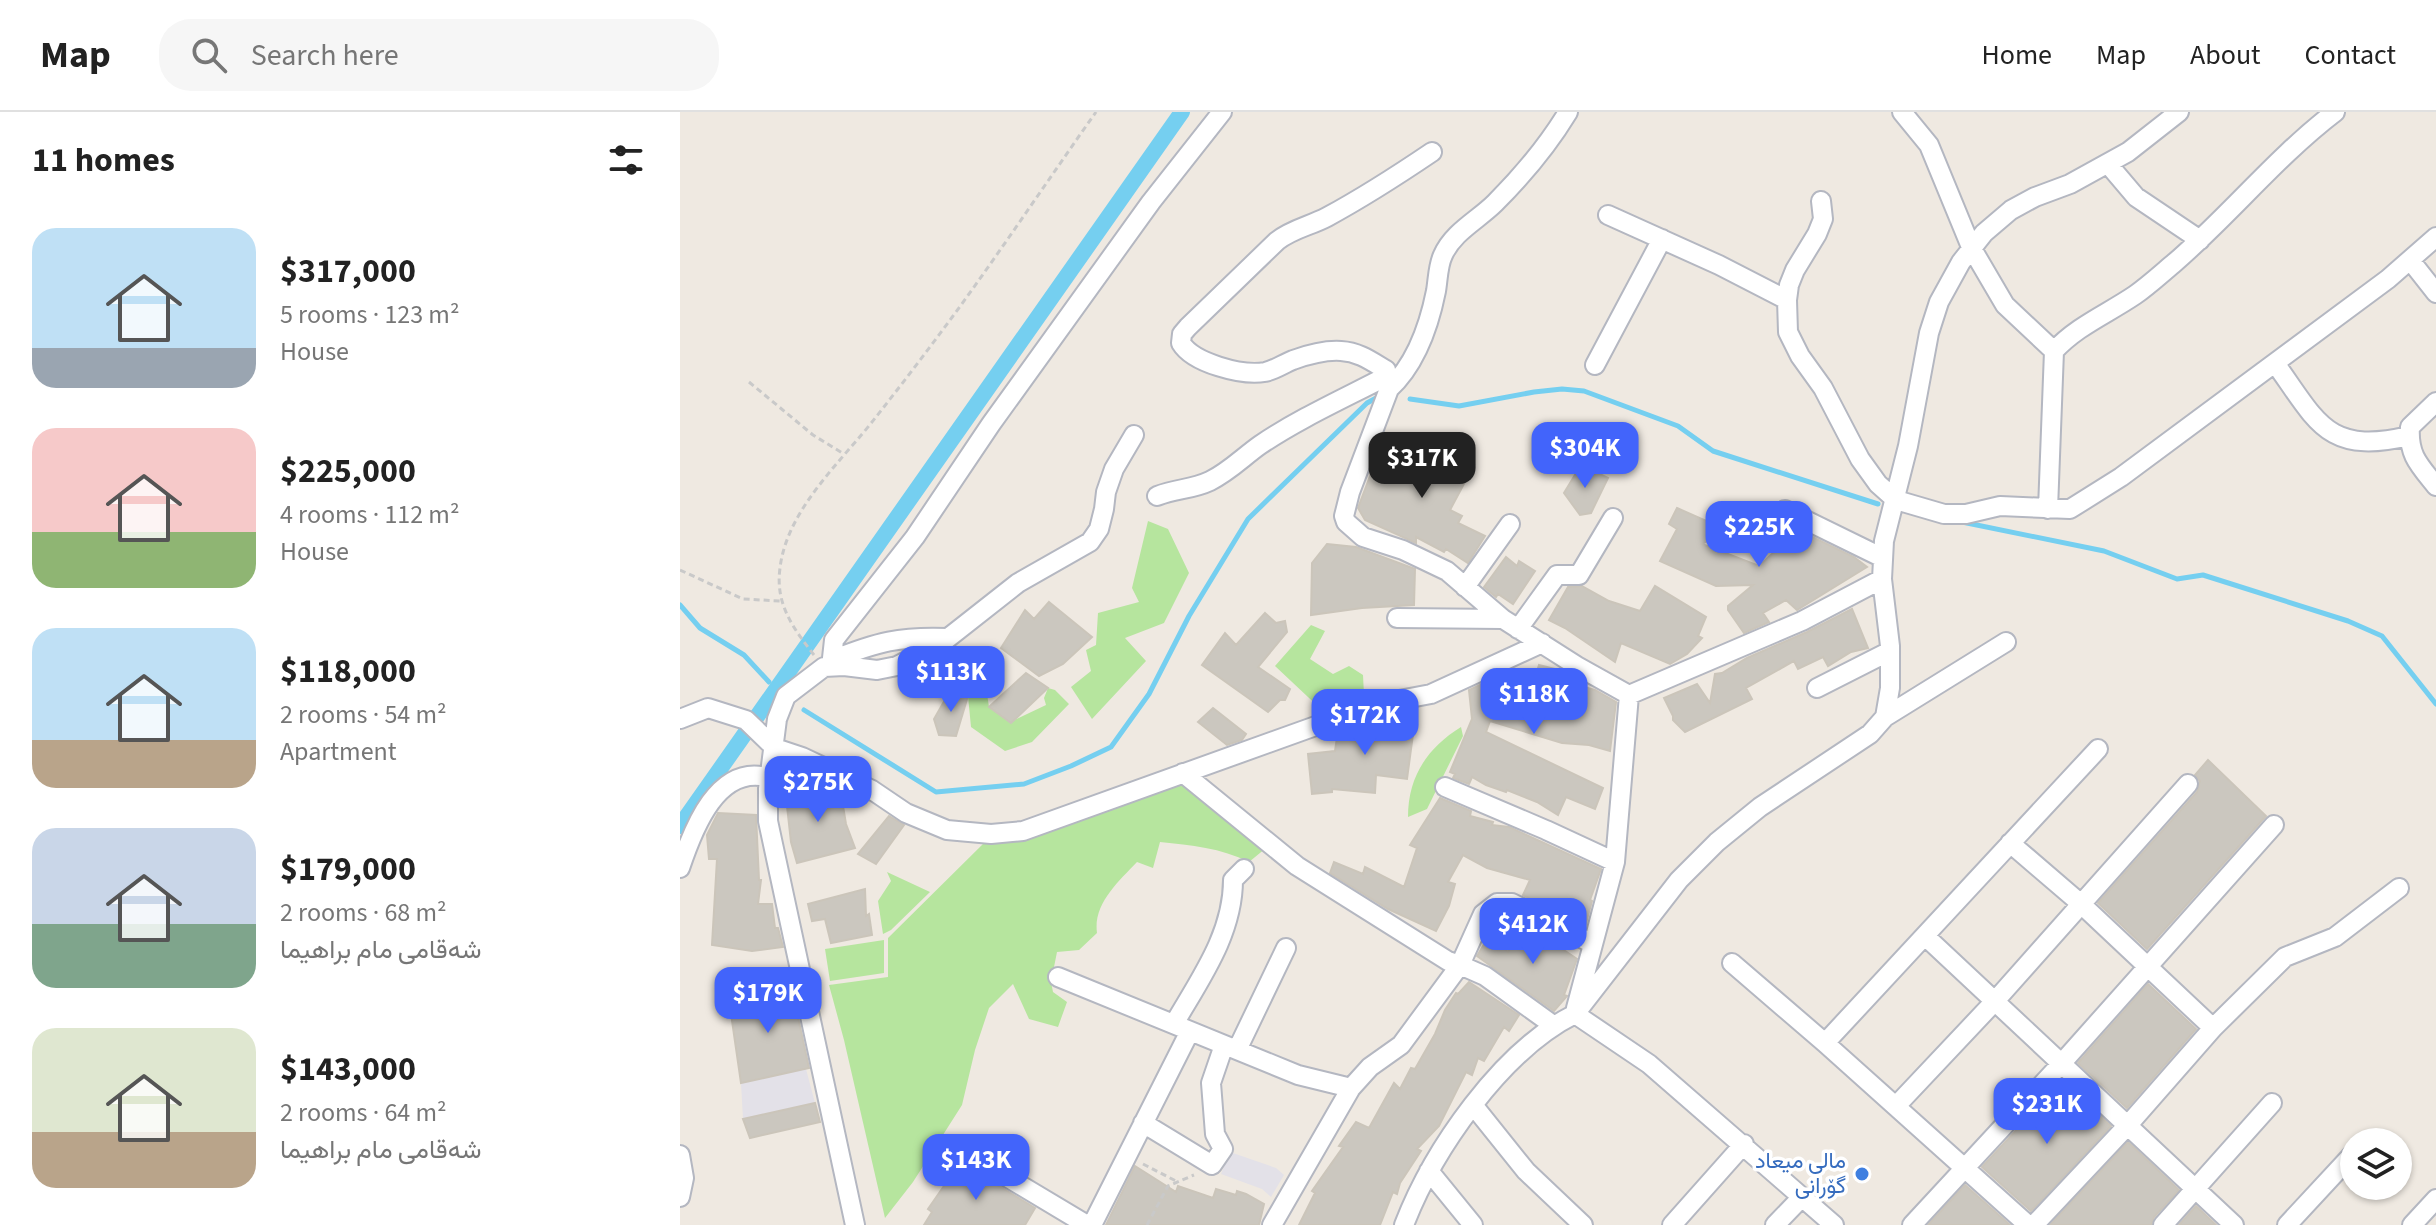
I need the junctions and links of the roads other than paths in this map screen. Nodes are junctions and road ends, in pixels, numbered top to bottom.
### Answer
1 (1222, 112) edge
2 (1568, 112) edge
3 (1902, 112) edge
4 (2179, 112) edge
5 (2335, 112) edge
6 (1432, 152) dead end
7 (2108, 164) junction
8 (1821, 201) dead end
9 (1608, 215) dead end
10 (2436, 237) edge
11 (1662, 239) junction
12 (2200, 240) junction
13 (1971, 247) junction
14 (2410, 260) junction
15 (2436, 293) edge
16 (1787, 300) junction
17 (2054, 351) junction
18 (2275, 363) junction
19 (1595, 365) dead end
20 (1388, 388) junction
21 (2436, 402) edge
22 (2409, 432) junction
23 (1134, 435) dead end
24 (2436, 486) edge
25 (1157, 496) dead end
26 (1894, 505) junction
27 (2048, 509) junction
28 (1785, 510) dead end
29 (1613, 518) dead end
30 (1510, 524) dead end
31 (1883, 550) junction
32 (1882, 579) junction
33 (1465, 587) junction
34 (1397, 618) dead end
35 (1511, 624) junction
36 (948, 638) junction
37 (2006, 642) dead end
38 (1542, 643) junction
39 (1890, 651) junction
40 (829, 665) junction
41 (1817, 688) dead end
42 (1629, 695) junction
43 (1885, 717) junction
44 (680, 719) edge
45 (775, 748) junction
46 (2098, 749) dead end
47 (1183, 773) junction
48 (770, 778) junction
49 (2188, 784) dead end
50 (1445, 787) dead end
51 (2274, 825) dead end
52 (2010, 843) junction
53 (1615, 862) junction
54 (680, 868) edge
55 (1244, 869) dead end
56 (2399, 888) dead end
57 (2080, 903) junction
58 (1925, 936) junction
59 (1593, 944) junction
60 (1286, 948) dead end
61 (1732, 963) dead end
62 (1460, 965) junction
63 (2148, 967) junction
64 (1058, 977) dead end
65 (1995, 1001) junction
66 (1575, 1014) junction
67 (1553, 1025) junction
68 (1182, 1028) junction
69 (2213, 1028) junction
70 (1825, 1043) junction
71 (1230, 1047) junction
72 (2061, 1064) junction
73 (1351, 1088) junction
74 (2272, 1103) dead end
75 (1473, 1105) junction
76 (1896, 1106) junction
77 (1143, 1123) junction
78 (2128, 1125) junction
79 (1744, 1144) junction
80 (680, 1155) edge
81 (985, 1164) dead end
82 (2340, 1168) edge
83 (1965, 1169) junction
84 (1429, 1171) junction
85 (2196, 1190) junction
86 (680, 1197) edge
87 (1802, 1197) junction
88 (2436, 1199) edge
89 (855, 1225) edge
90 (1090, 1225) edge
91 (1272, 1225) edge
92 (1404, 1225) edge
93 (1473, 1225) edge
94 (1583, 1225) edge
95 (1672, 1225) edge
96 (1775, 1225) edge
97 (1834, 1225) edge
98 (1912, 1225) edge
99 (2028, 1225) edge
100 (2034, 1225) edge
101 (2163, 1225) edge
102 (2234, 1225) edge
103 (2287, 1225) edge
104 (2412, 1225) edge

1 - 40 street
2 - 20 street
3 - 13 street
4 - 7 street
5 - 12 street
6 - 20 street
7 - 12 street
7 - 13 street
8 - 16 street
9 - 11 street
10 - 14 street
11 - 16 street
11 - 19 street
12 - 17 street
13 - 17 street
13 - 26 street
14 - 15 street
14 - 18 street
16 - 26 street
17 - 27 street
18 - 22 street
18 - 27 street
20 - 25 street
20 - 33 street
21 - 22 street
22 - 24 street
23 - 36 street
26 - 27 street
26 - 31 street
28 - 31 street
29 - 35 street
30 - 33 street
31 - 32 street
32 - 39 street
32 - 42 street
33 - 35 street
34 - 35 street
35 - 38 street
36 - 40 street
36 - 40 street
37 - 43 street
38 - 42 street
38 - 47 street
39 - 41 street
39 - 43 street
40 - 45 street
42 - 53 street
43 - 66 street
44 - 45 street
45 - 47 street
45 - 48 street
46 - 52 street
47 - 62 street
48 - 54 street
48 - 89 street
49 - 57 street
50 - 53 street
51 - 63 street
52 - 57 street
52 - 58 street
53 - 59 street
55 - 68 street
56 - 69 street
57 - 63 street
57 - 65 street
58 - 65 street
58 - 70 street
59 - 62 street
59 - 66 street
60 - 71 street
61 - 70 street
62 - 67 street
62 - 73 street
63 - 69 street
63 - 72 street
64 - 68 street
65 - 72 street
65 - 76 street
66 - 67 street
66 - 79 street
67 - 75 street
68 - 71 street
68 - 77 street
69 - 78 street
70 - 76 street
71 - 73 street
71 - 77 street
72 - 78 street
72 - 83 street
73 - 91 street
74 - 85 street
75 - 84 street
75 - 94 street
76 - 83 street
77 - 90 street
78 - 85 street
78 - 100 street
79 - 87 street
79 - 95 street
80 - 86 street
81 - 90 street
82 - 103 street
83 - 98 street
83 - 99 street
84 - 92 street
84 - 93 street
85 - 101 street
85 - 102 street
87 - 96 street
87 - 97 street
88 - 104 street

